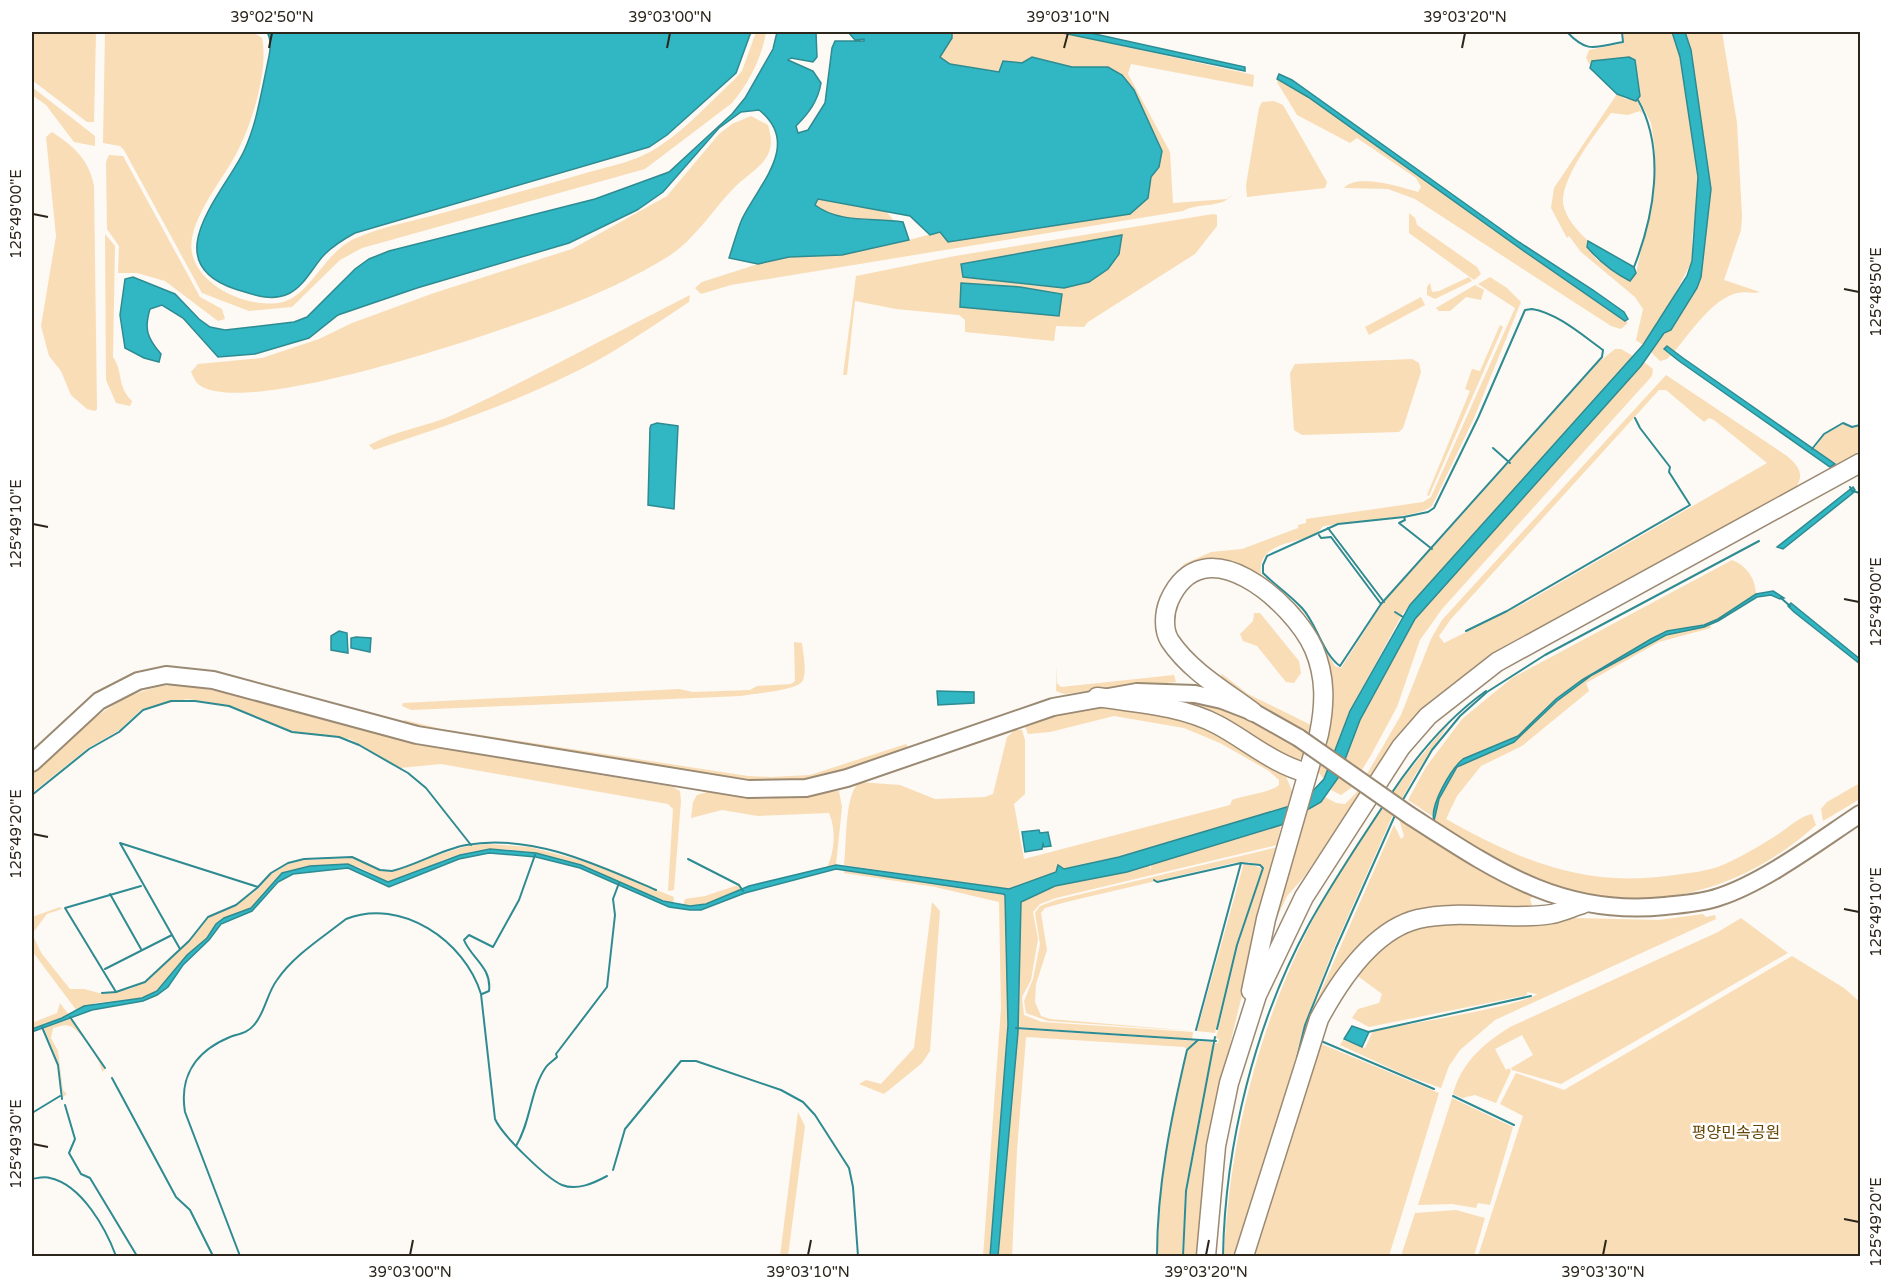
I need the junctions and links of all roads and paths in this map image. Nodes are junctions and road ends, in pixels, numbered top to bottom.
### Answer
1 (1860, 463) edge
2 (1860, 475) edge
3 (1097, 697) junction
4 (1253, 712) junction
5 (32, 763) edge
6 (1306, 773) junction
7 (1860, 814) edge
8 (1583, 904) junction
9 (1240, 1045) junction
10 (1206, 1257) edge
11 (1214, 1257) edge
12 (1244, 1257) edge

1 - 9 highway
2 - 11 highway
3 - 4 main road
3 - 5 main road
3 - 6 highway
4 - 6 highway
4 - 8 main road, bridge
6 - 9 highway
7 - 8 main road
8 - 12 highway
9 - 10 highway

